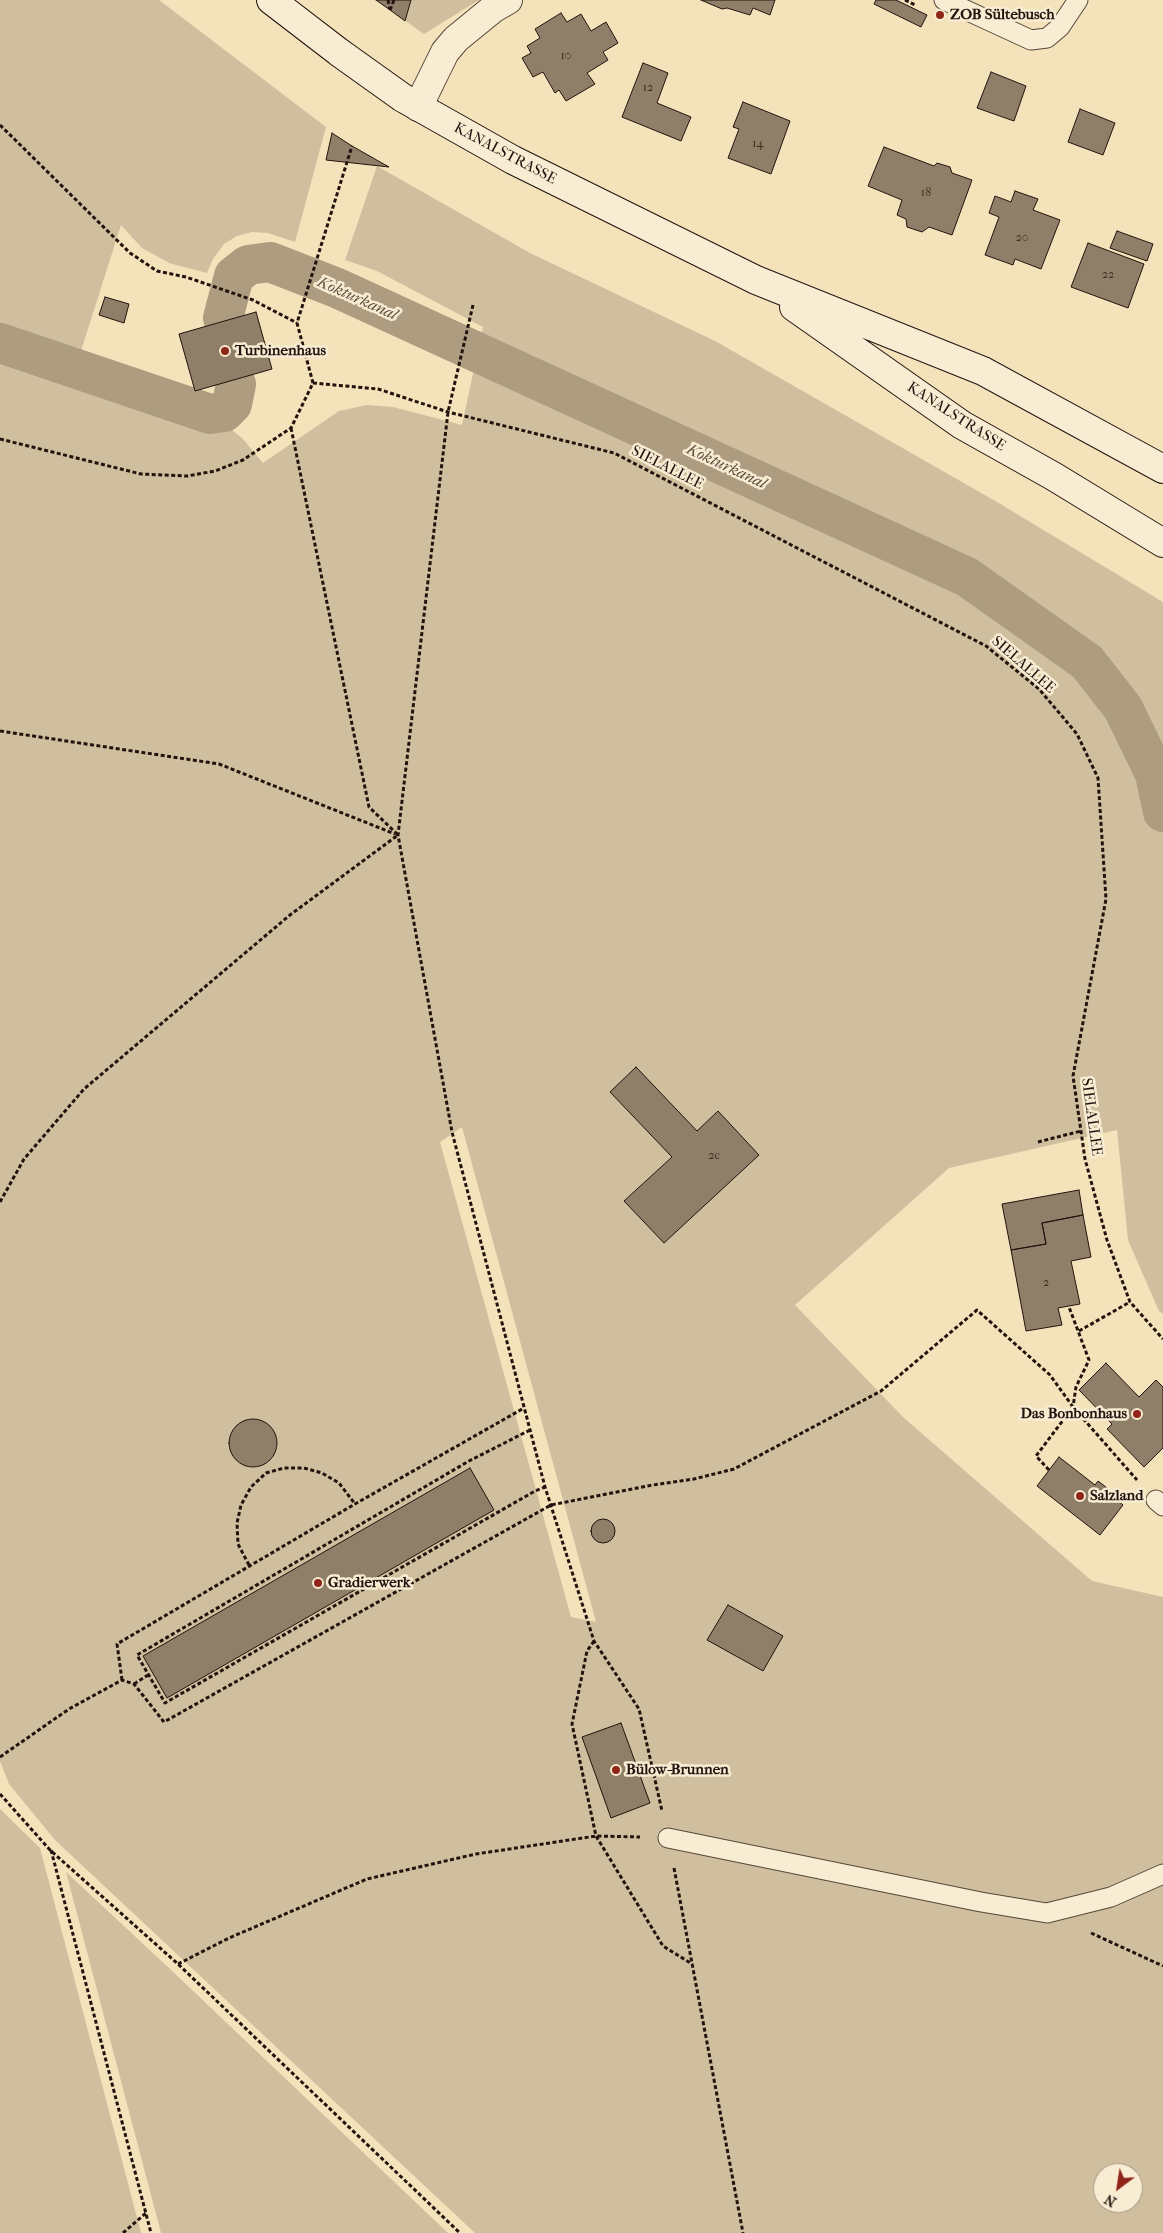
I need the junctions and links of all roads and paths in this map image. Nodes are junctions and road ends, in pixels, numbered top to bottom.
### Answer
1 (271, 0) edge
2 (388, 0) edge
3 (394, 0) edge
4 (508, 0) edge
5 (944, 0) edge
6 (1078, 0) edge
7 (411, 103) junction
8 (0, 125) edge
9 (352, 146) dead end
10 (756, 280) junction
11 (473, 305) dead end
12 (297, 323) junction
13 (313, 383) junction
14 (448, 412) junction
15 (291, 428) junction
16 (0, 439) edge
17 (1163, 469) edge
18 (1163, 543) edge
19 (0, 731) edge
20 (398, 835) junction
21 (1081, 1131) junction
22 (1038, 1142) dead end
23 (0, 1202) edge
24 (1130, 1302) junction
25 (1069, 1307) dead end
26 (1079, 1331) junction
27 (1163, 1339) edge
28 (524, 1408) junction
29 (1073, 1408) junction
30 (530, 1430) junction
31 (1049, 1470) dead end
32 (545, 1487) junction
33 (1160, 1503) edge
34 (355, 1504) junction
35 (551, 1505) junction
36 (249, 1565) junction
37 (594, 1641) junction
38 (148, 1675) junction
39 (122, 1680) junction
40 (134, 1684) junction
41 (0, 1757) edge
42 (0, 1794) edge
43 (596, 1836) junction
44 (668, 1838) junction
45 (50, 1850) junction
46 (1163, 1874) edge
47 (1047, 1913) junction
48 (178, 1964) junction
49 (692, 1964) junction
50 (1163, 1966) edge
51 (146, 2213) junction
52 (123, 2233) edge
53 (151, 2233) edge
54 (460, 2233) edge
55 (743, 2233) edge

1 - 7 main road, KANALSTRASSE, bridge
2 - 3 path
4 - 7 main road
5 - 6 lane
7 - 10 main road, KANALSTRASSE
8 - 12 path
9 - 12 path
10 - 17 main road, KANALSTRASSE
10 - 18 main road, KANALSTRASSE
11 - 14 path
12 - 13 path
13 - 14 path, SIELALLEE
13 - 15 path
14 - 20 path
14 - 21 path, SIELALLEE
15 - 16 path
15 - 20 path
19 - 20 path
20 - 23 path
20 - 28 path
21 - 22 path
21 - 24 path, SIELALLEE
24 - 26 path
24 - 27 path, SIELALLEE
25 - 26 path
26 - 29 path
28 - 30 path
28 - 34 path
29 - 31 path
29 - 33 path
29 - 35 path
30 - 32 path
30 - 38 path
32 - 35 path
32 - 38 path
34 - 36 path
34 - 36 path
35 - 37 path
35 - 40 path
36 - 39 path
37 - 43 path
37 - 44 path
38 - 40 path
39 - 40 path
39 - 41 path
42 - 45 path
43 - 44 path
43 - 48 path
43 - 49 path
44 - 47 lane
44 - 49 path
45 - 48 path
45 - 51 path
46 - 47 lane
47 - 50 path
48 - 54 path
49 - 55 path
51 - 52 path
51 - 53 path

